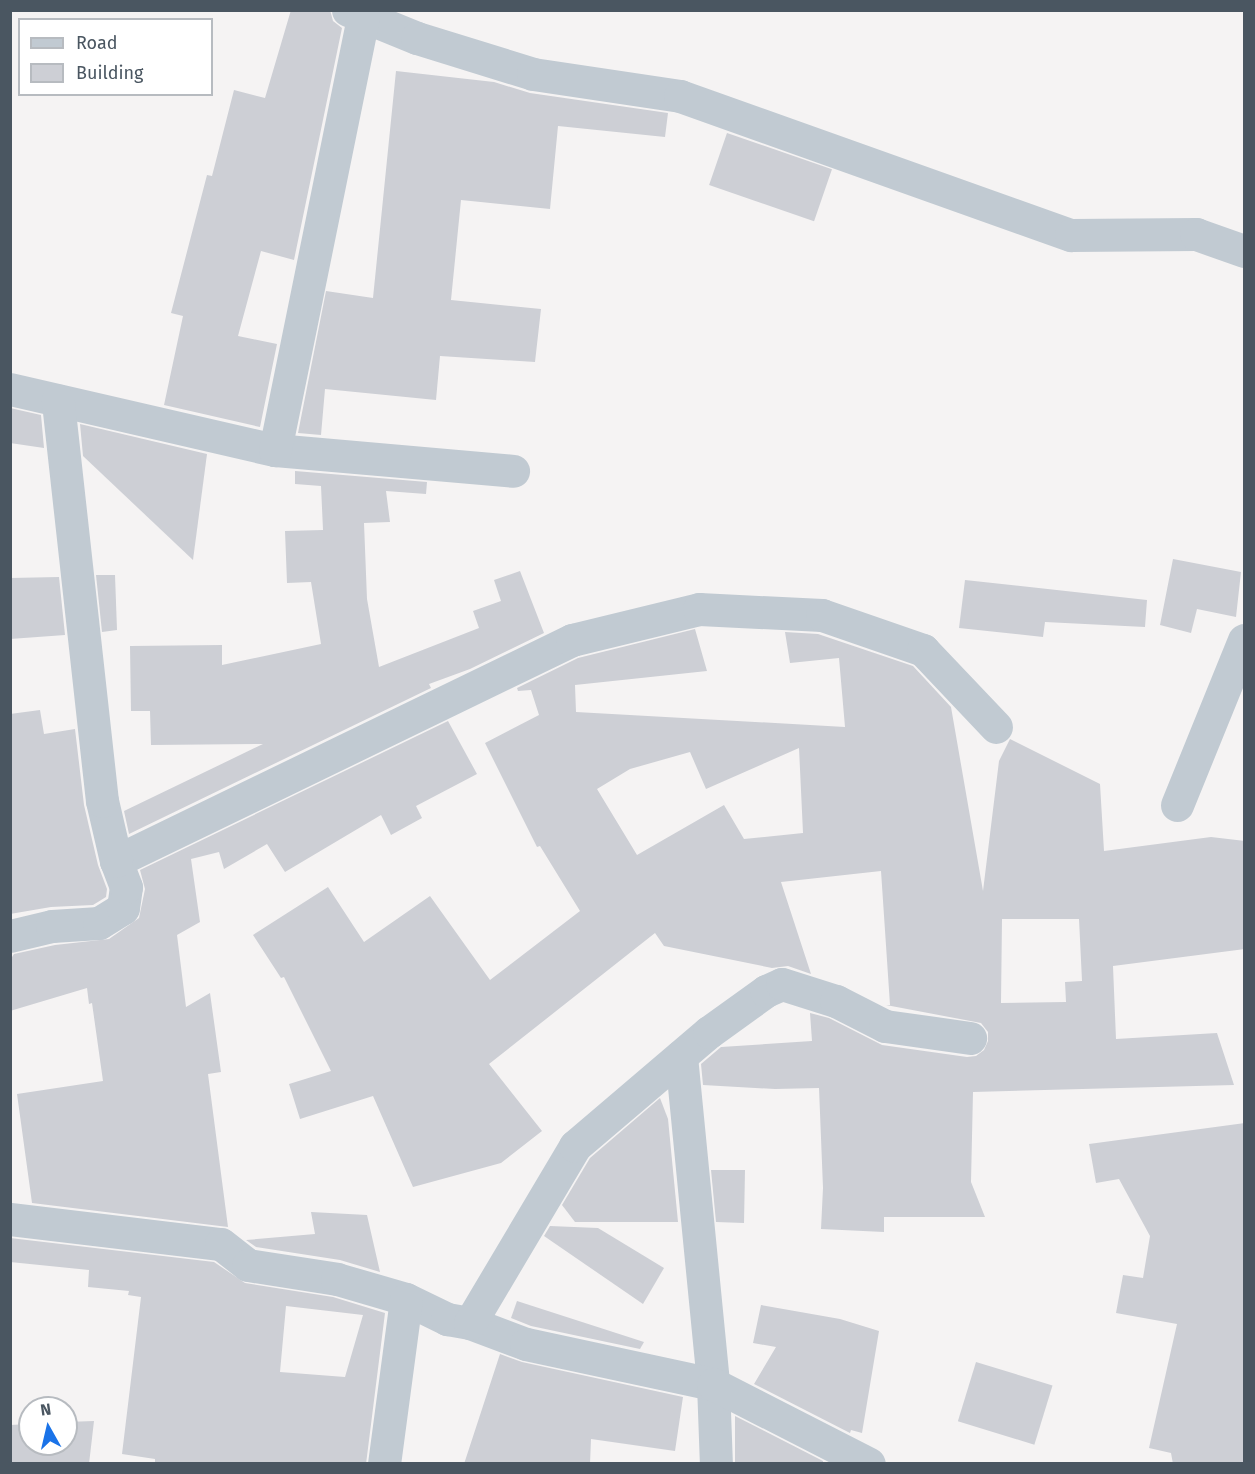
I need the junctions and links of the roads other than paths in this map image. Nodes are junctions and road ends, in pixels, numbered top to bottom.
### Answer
1 (356, 13) edge
2 (1245, 251) edge
3 (10, 389) edge
4 (58, 400) junction
5 (275, 450) junction
6 (513, 471) dead end
7 (1245, 640) edge
8 (996, 728) dead end
9 (1177, 805) dead end
10 (116, 861) junction
11 (10, 936) edge
12 (970, 1038) dead end
13 (681, 1056) junction
14 (10, 1219) edge
15 (406, 1299) junction
16 (470, 1323) junction
17 (713, 1384) junction
18 (384, 1464) edge
19 (716, 1464) edge
20 (868, 1464) edge

1 - 2 street
1 - 5 street
3 - 4 street
4 - 5 street
4 - 10 street
5 - 6 street
7 - 9 street
8 - 10 street
10 - 11 street
12 - 13 street
13 - 16 street
13 - 17 street
14 - 15 street
15 - 16 street
15 - 18 street
16 - 17 street
17 - 19 street
17 - 20 street

